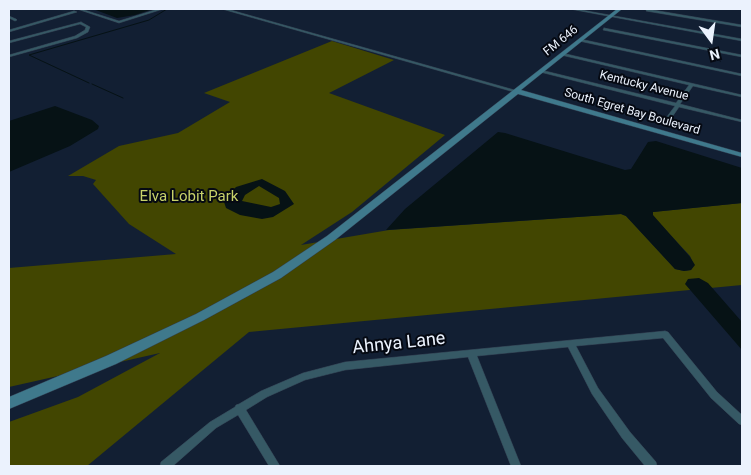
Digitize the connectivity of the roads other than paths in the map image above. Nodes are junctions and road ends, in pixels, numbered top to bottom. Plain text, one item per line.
1 (79, 9) edge
2 (161, 9) edge
3 (224, 9) edge
4 (572, 9) edge
5 (620, 9) edge
6 (647, 10) edge
7 (75, 12) dead end
8 (611, 16) junction
9 (9, 18) edge
10 (15, 20) dead end
11 (732, 24) junction
12 (742, 26) edge
13 (604, 29) dead end
14 (9, 31) edge
15 (724, 36) junction
16 (580, 40) junction
17 (742, 40) edge
18 (9, 42) edge
19 (562, 54) junction
20 (9, 56) edge
21 (742, 56) edge
22 (541, 71) junction
23 (742, 75) edge
24 (691, 84) junction
25 (516, 91) junction
26 (742, 96) edge
27 (678, 105) junction
28 (742, 121) edge
29 (666, 122) dead end
30 (741, 153) edge
31 (571, 344) junction
32 (471, 353) junction
33 (9, 402) edge
34 (239, 408) junction
35 (742, 421) edge
36 (165, 466) edge
37 (275, 466) edge
38 (516, 466) edge
39 (652, 466) edge

1 - 2 street
3 - 25 street
4 - 8 street
5 - 8 main road, FM 646 / FM 646
6 - 11 street
7 - 14 street
8 - 15 street
8 - 16 main road, FM 646 / FM 646
9 - 10 street
11 - 12 street
11 - 15 street
13 - 21 street
15 - 17 street
16 - 19 main road, FM 646 / FM 646
16 - 23 street
18 - 20 street
19 - 22 main road, FM 646 / FM 646
19 - 24 street
22 - 25 main road, FM 646 / FM 646
22 - 27 street, Kentucky Avenue
24 - 26 street
24 - 27 street
25 - 30 main road, South Egret Bay Boulevard
25 - 33 main road, FM 646
27 - 28 street, Kentucky Avenue
27 - 29 street
31 - 32 street, Ahnya Lane
31 - 35 street, Ahnya Lane
31 - 39 street
32 - 34 street, Ahnya Lane
32 - 38 street
34 - 36 street, Ahnya Lane
34 - 37 street

